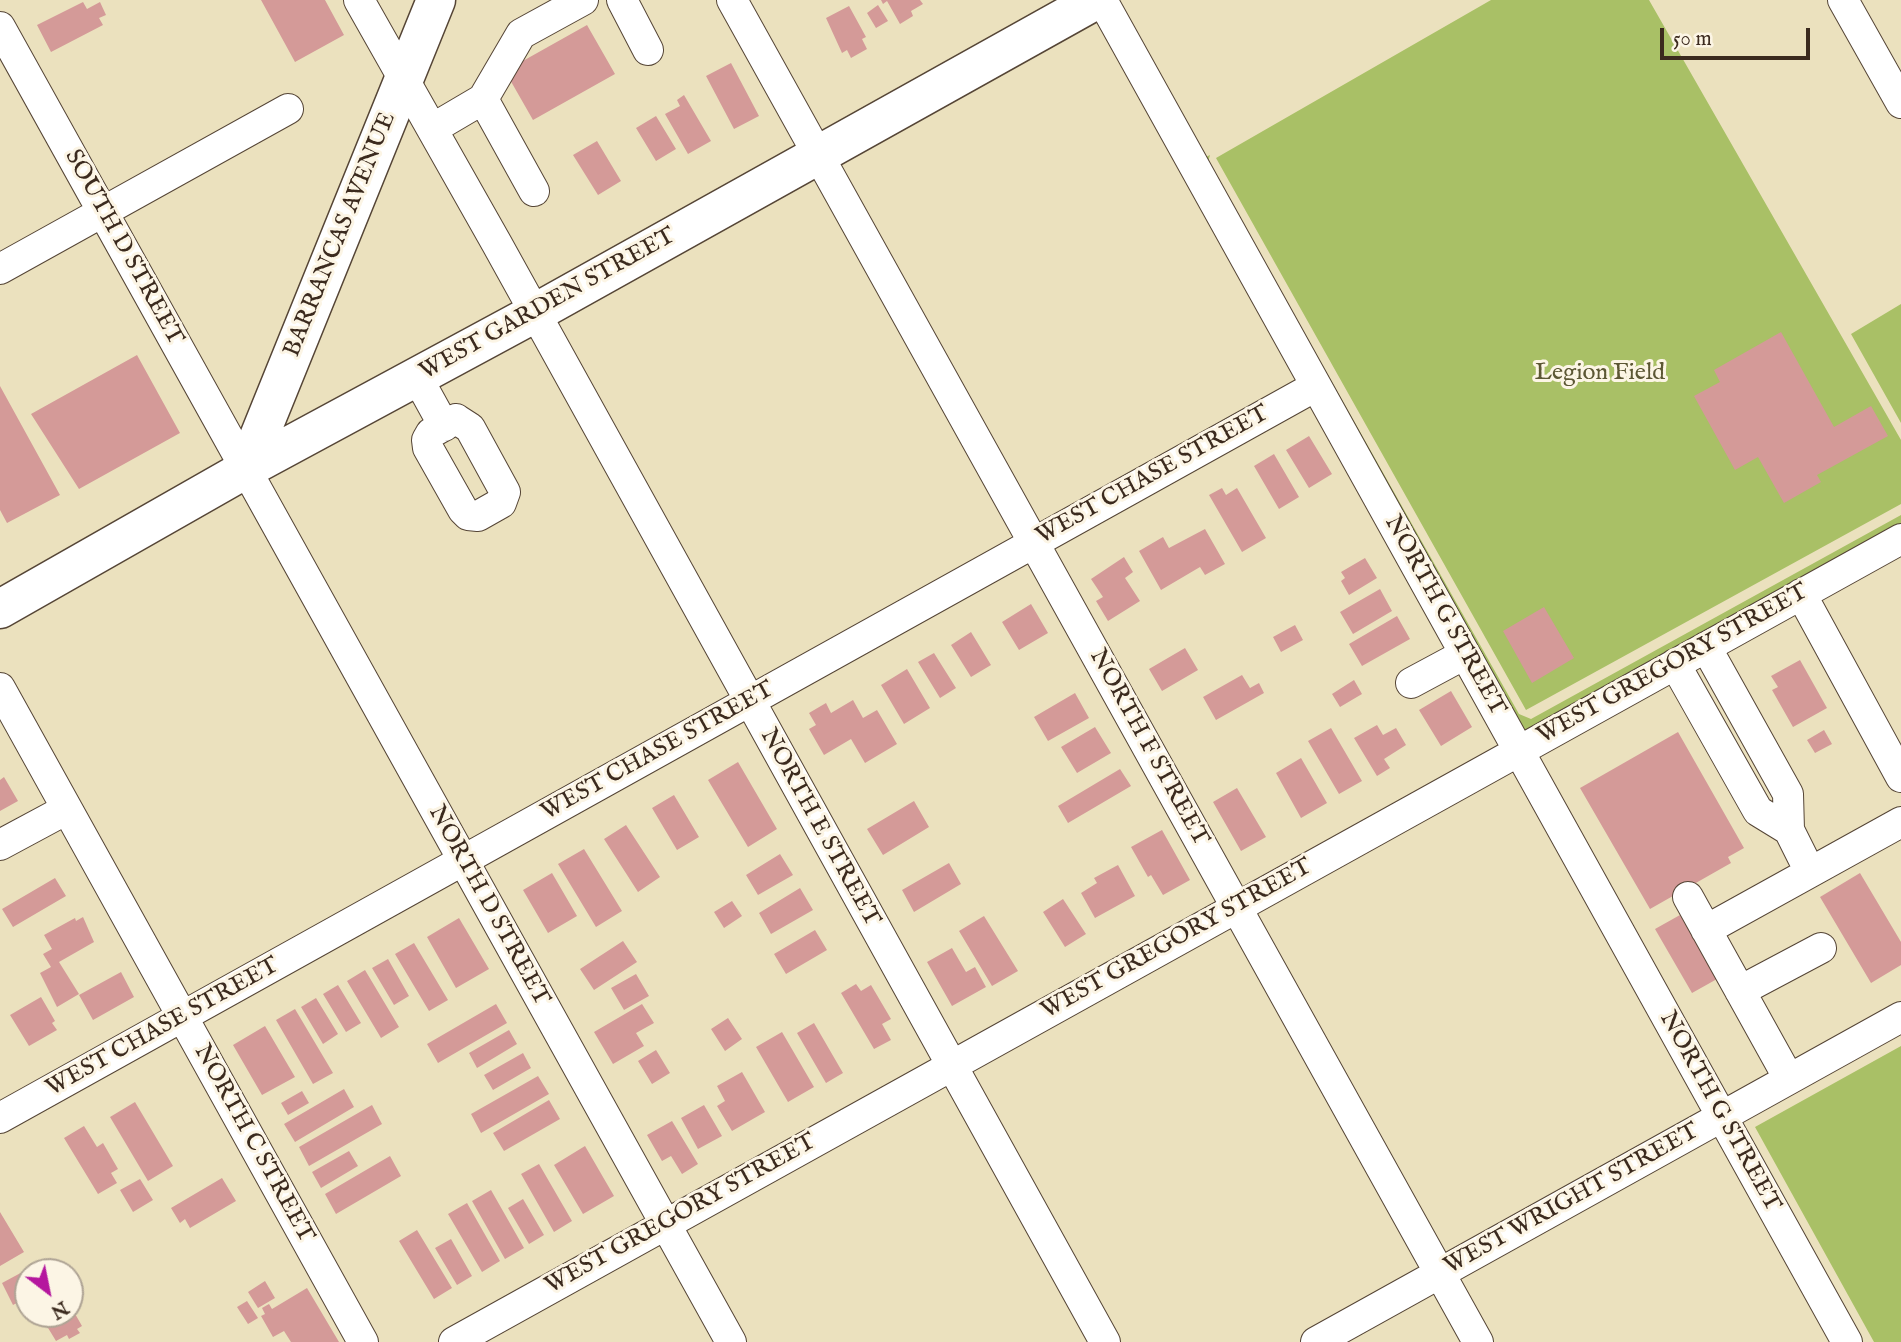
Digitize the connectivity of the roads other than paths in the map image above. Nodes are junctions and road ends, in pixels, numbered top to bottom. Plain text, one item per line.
1 (359, 0) edge
2 (436, 0) edge
3 (583, 0) edge
4 (622, 0) edge
5 (732, 0) edge
6 (1096, 0) edge
7 (1102, 0) edge
8 (1843, 0) edge
9 (0, 27) edge
10 (648, 50) dead end
11 (1892, 65) edge
12 (404, 81) junction
13 (483, 99) junction
14 (1901, 103) edge
15 (288, 109) dead end
16 (432, 129) junction
17 (818, 155) junction
18 (534, 191) dead end
19 (103, 213) junction
20 (0, 269) edge
21 (535, 313) junction
22 (417, 377) junction
23 (1316, 386) junction
24 (444, 426) dead end
25 (246, 469) junction
26 (1901, 539) edge
27 (1034, 542) junction
28 (1801, 594) junction
29 (0, 609) edge
30 (1706, 647) junction
31 (1465, 654) junction
32 (1675, 664) junction
33 (1411, 683) dead end
34 (0, 688) edge
35 (749, 701) junction
36 (1519, 751) junction
37 (1901, 777) edge
38 (67, 808) junction
39 (1901, 822) edge
40 (1789, 830) junction
41 (0, 845) edge
42 (463, 861) junction
43 (1810, 872) junction
44 (1688, 897) dead end
45 (1237, 908) junction
46 (1706, 930) junction
47 (1821, 948) dead end
48 (1740, 991) junction
49 (183, 1017) junction
50 (1901, 1017) edge
51 (952, 1066) junction
52 (1789, 1079) junction
53 (1722, 1117) junction
54 (0, 1118) edge
55 (666, 1224) junction
56 (1440, 1273) junction
57 (363, 1342) edge
58 (453, 1342) edge
59 (731, 1342) edge
60 (1105, 1342) edge
61 (1316, 1342) edge
62 (1478, 1342) edge
63 (1847, 1342) edge

1 - 12 street, NORTH E STREET
2 - 12 main road, BARRANCAS AVENUE
3 - 13 street
4 - 10 street
5 - 17 street, NORTH F STREET
6 - 17 main road, WEST GARDEN STREET
7 - 23 street, NORTH G STREET
8 - 11 street
9 - 19 street, SOUTH D STREET
11 - 14 street
12 - 16 street, NORTH E STREET
12 - 25 main road, BARRANCAS AVENUE
13 - 16 street
13 - 18 street
15 - 19 street
16 - 21 street, NORTH E STREET
17 - 21 main road, WEST GARDEN STREET
17 - 27 street, NORTH F STREET
19 - 20 street
19 - 25 street, SOUTH D STREET
21 - 22 main road, WEST GARDEN STREET
21 - 35 street, NORTH E STREET
22 - 24 street
22 - 25 main road, WEST GARDEN STREET
23 - 27 street, WEST CHASE STREET
23 - 31 street, NORTH G STREET
25 - 29 main road, WEST GARDEN STREET
25 - 42 street, NORTH D STREET
26 - 28 street, WEST GREGORY STREET
27 - 35 street, WEST CHASE STREET
27 - 45 street, NORTH F STREET
28 - 30 street, WEST GREGORY STREET
28 - 37 street
30 - 32 street, WEST GREGORY STREET
30 - 40 street
31 - 33 street
31 - 36 street, NORTH G STREET
32 - 36 street, WEST GREGORY STREET
32 - 40 street
34 - 38 street, NORTH C STREET
35 - 42 street, WEST CHASE STREET
35 - 51 street, NORTH E STREET
36 - 45 street, WEST GREGORY STREET
36 - 53 street, NORTH G STREET
38 - 41 street
38 - 49 street, NORTH C STREET
39 - 43 street
40 - 43 street
42 - 49 street, WEST CHASE STREET
42 - 55 street, NORTH D STREET
43 - 46 street
44 - 46 street
45 - 51 street, WEST GREGORY STREET
45 - 56 street, NORTH F STREET
46 - 48 street
47 - 48 street
48 - 52 street
49 - 54 street, WEST CHASE STREET
49 - 57 street, NORTH C STREET
50 - 52 street, WEST WRIGHT STREET
51 - 55 street, WEST GREGORY STREET
51 - 60 street, NORTH E STREET
52 - 53 street, WEST WRIGHT STREET
53 - 56 street, WEST WRIGHT STREET
53 - 63 street, NORTH G STREET
55 - 58 street, WEST GREGORY STREET
55 - 59 street, NORTH D STREET
56 - 61 street, WEST WRIGHT STREET
56 - 62 street, NORTH F STREET

